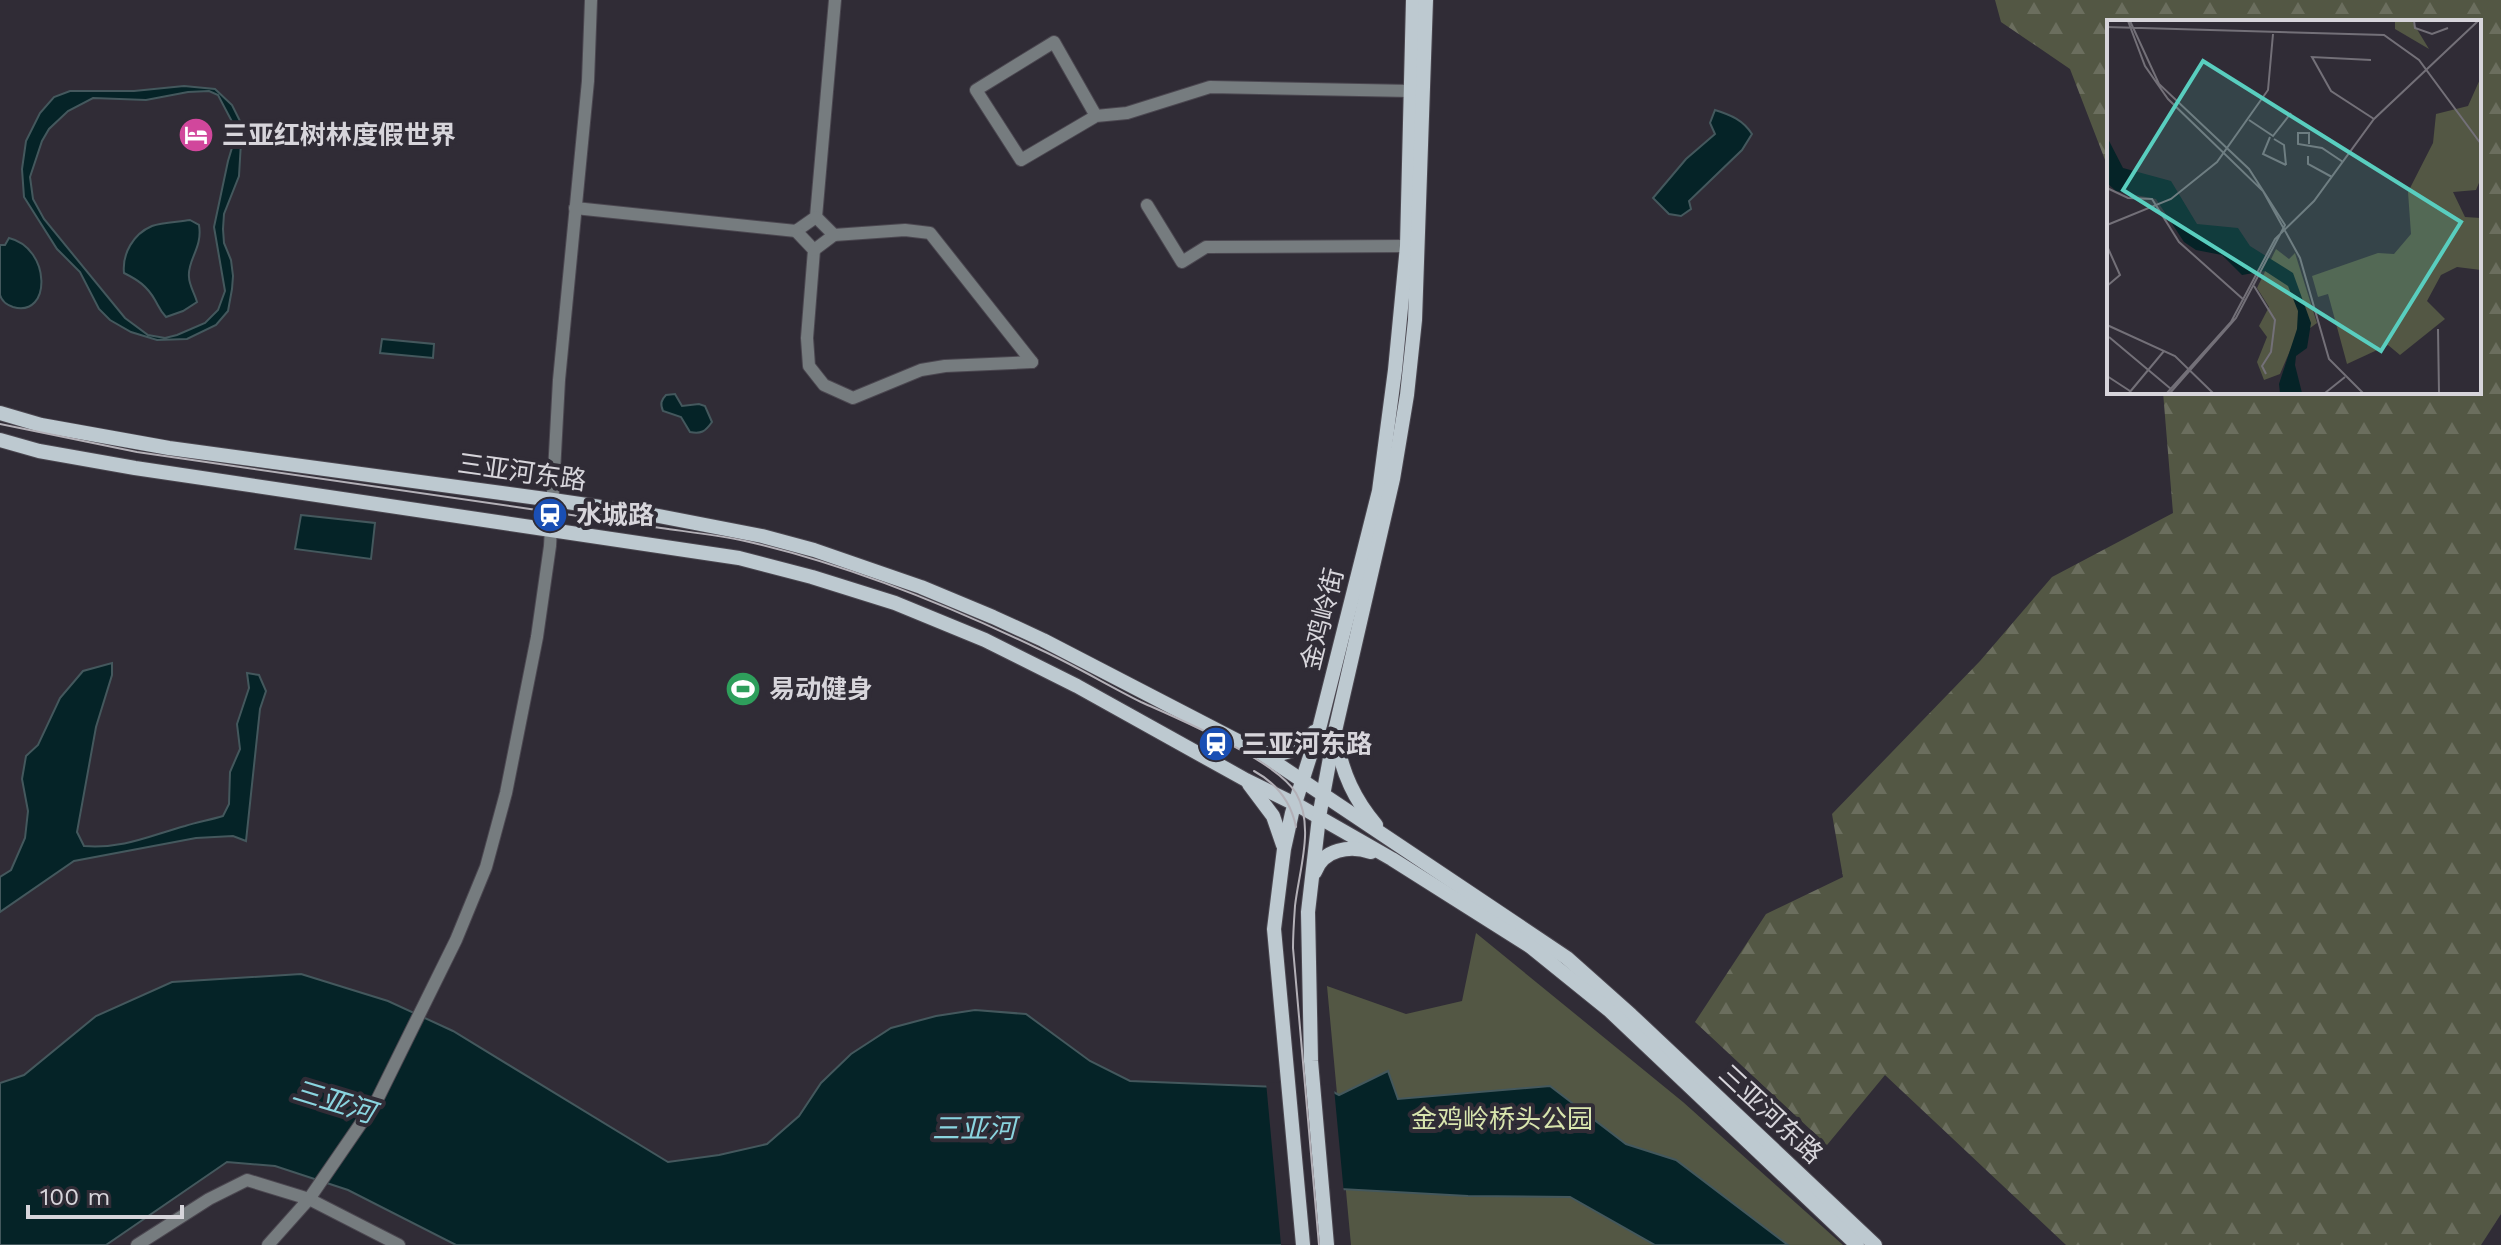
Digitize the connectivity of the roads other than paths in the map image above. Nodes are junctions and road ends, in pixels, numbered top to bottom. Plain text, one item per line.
1 (591, 0) edge
2 (835, 0) edge
3 (1413, 0) edge
4 (1426, 0) edge
5 (1411, 91) junction
6 (1096, 116) junction
7 (1147, 205) dead end
8 (575, 208) junction
9 (816, 217) junction
10 (796, 231) junction
11 (834, 235) junction
12 (1407, 246) junction
13 (814, 250) junction
14 (0, 413) edge
15 (0, 440) edge
16 (553, 500) junction
17 (551, 529) junction
18 (1320, 725) junction
19 (1335, 731) junction
20 (1261, 753) junction
21 (1302, 779) junction
22 (1246, 780) junction
23 (1323, 793) junction
24 (1294, 804) junction
25 (1319, 817) junction
26 (1393, 843) junction
27 (1284, 849) junction
28 (1392, 859) junction
29 (1311, 884) junction
30 (312, 1194) junction
31 (137, 1245) edge
32 (268, 1245) edge
33 (399, 1245) edge
34 (1303, 1245) edge
35 (1327, 1245) edge
36 (1857, 1245) edge
37 (1875, 1245) edge

1 - 8 street
2 - 9 street
3 - 5 main road, 金鸡岭街
4 - 19 main road, 金鸡岭街
5 - 6 street
5 - 12 main road, 金鸡岭街
6 - 6 street
7 - 12 street
8 - 10 street
8 - 16 street
9 - 10 street
9 - 11 street
10 - 13 street
11 - 13 street
11 - 13 street
12 - 18 main road, 金鸡岭街
14 - 16 main road, 三亚河东路
15 - 17 main road, 三亚河东路
16 - 17 street
16 - 20 main road, 三亚河东路
17 - 22 main road, 三亚河东路
17 - 30 street
18 - 20 main road
18 - 21 main road, 金鸡岭街
19 - 23 main road, 金鸡岭街
19 - 26 main road
20 - 21 main road, 三亚河东路
21 - 23 main road, 三亚河东路
21 - 24 main road, 金鸡岭街
22 - 24 main road, 三亚河东路
22 - 27 main road
23 - 25 main road, 金鸡岭街
23 - 26 main road, 三亚河东路
24 - 25 main road, 三亚河东路
24 - 27 main road, 金鸡岭街
25 - 28 main road, 三亚河东路
25 - 29 main road, 金鸡岭街
26 - 37 main road, 三亚河东路
27 - 34 main road, 金鸡岭街
28 - 29 main road
28 - 36 main road, 三亚河东路
29 - 35 main road, 金鸡岭街
30 - 31 street
30 - 32 street
30 - 33 street

